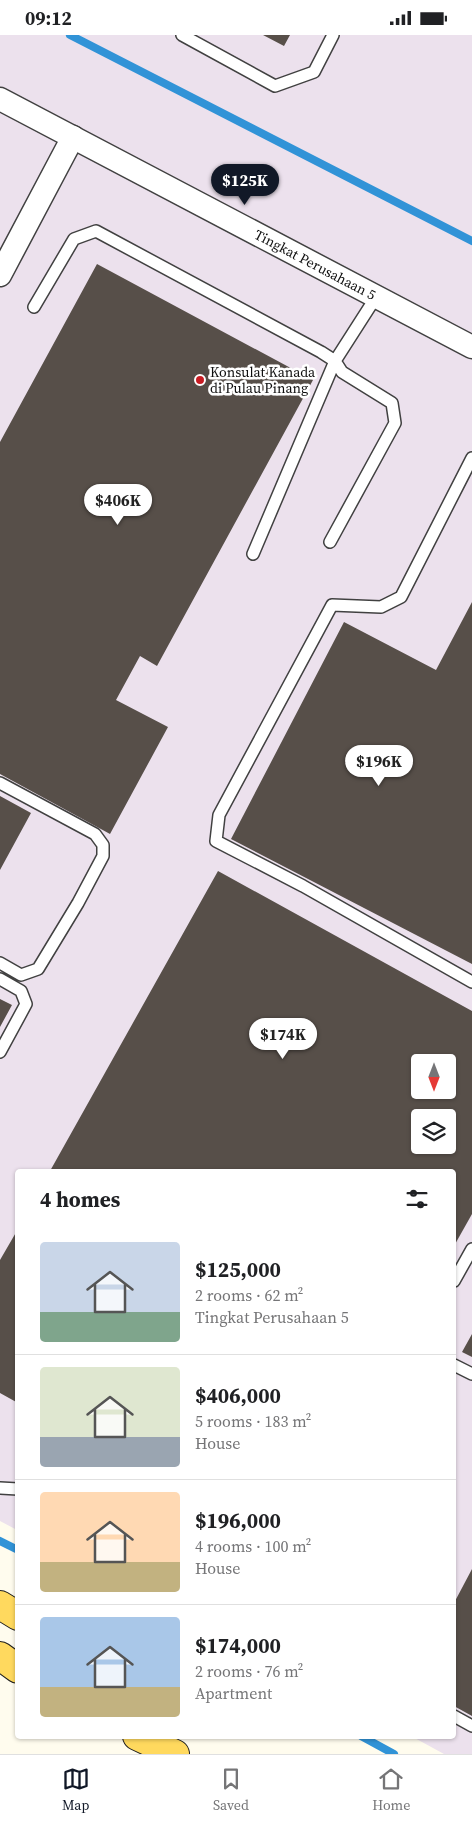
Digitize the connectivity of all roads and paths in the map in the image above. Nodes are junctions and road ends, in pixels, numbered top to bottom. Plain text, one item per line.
1 (182, 35) edge
2 (333, 35) edge
3 (0, 99) edge
4 (73, 137) junction
5 (0, 275) edge
6 (376, 297) junction
7 (34, 307) dead end
8 (472, 347) edge
9 (335, 361) junction
10 (472, 458) edge
11 (330, 542) dead end
12 (253, 554) dead end
13 (0, 783) edge
14 (0, 963) edge
15 (0, 979) edge
16 (472, 982) edge
17 (0, 1052) edge
18 (472, 1249) edge
19 (456, 1277) edge
20 (456, 1366) edge
21 (472, 1374) edge
22 (0, 1488) edge
23 (15, 1489) edge
24 (0, 1605) edge
25 (15, 1614) edge
26 (0, 1656) edge
27 (15, 1667) edge
28 (0, 1671) edge
29 (15, 1678) edge
30 (456, 1717) edge
31 (472, 1727) edge
32 (143, 1739) edge
33 (166, 1739) edge
34 (175, 1754) edge
35 (184, 1754) edge

1 - 2 lane
3 - 4 street, Tingkat Perusahaan 5
4 - 5 street
4 - 6 street, Tingkat Perusahaan 5
6 - 8 street, Tingkat Perusahaan 5
6 - 9 lane
7 - 9 lane
9 - 11 lane
9 - 12 lane
10 - 16 lane
13 - 14 lane
15 - 17 lane
18 - 19 lane
20 - 21 lane
22 - 23 lane
24 - 25 main road
26 - 27 main road
28 - 29 main road
30 - 31 lane
32 - 34 main road
33 - 35 main road

